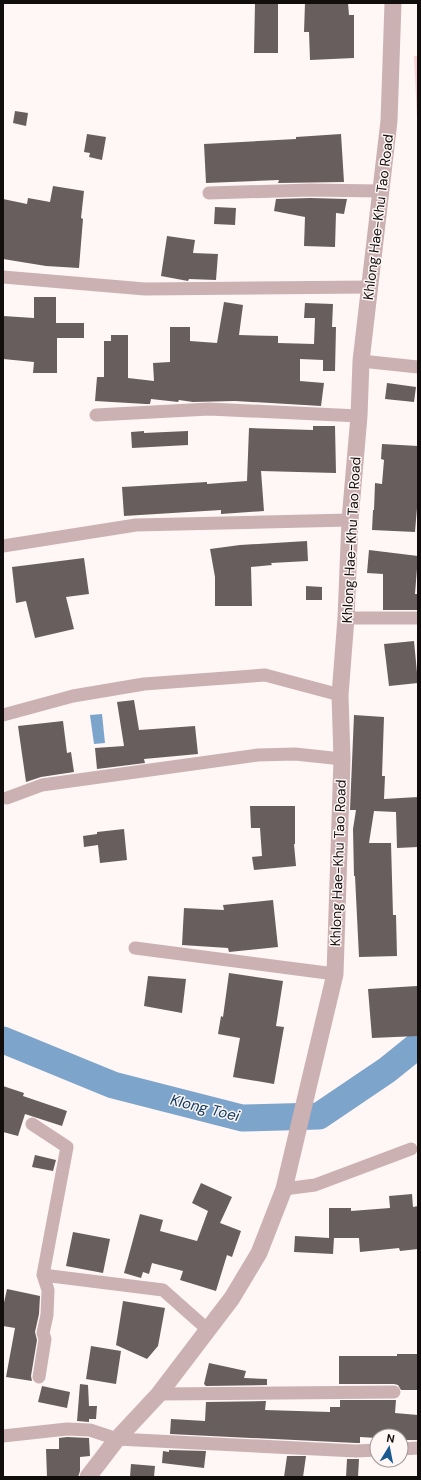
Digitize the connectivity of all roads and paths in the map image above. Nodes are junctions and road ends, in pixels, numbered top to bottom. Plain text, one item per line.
1 (393, 3) edge
2 (380, 191) junction
3 (209, 194) dead end
4 (3, 277) edge
5 (370, 287) junction
6 (361, 361) junction
7 (418, 367) edge
8 (96, 415) dead end
9 (359, 416) junction
10 (350, 520) junction
11 (3, 546) edge
12 (346, 618) junction
13 (418, 618) edge
14 (340, 695) junction
15 (3, 715) edge
16 (342, 759) junction
17 (6, 798) dead end
18 (135, 948) dead end
19 (335, 974) junction
20 (32, 1124) dead end
21 (410, 1149) dead end
22 (284, 1189) junction
23 (43, 1275) junction
24 (207, 1329) junction
25 (39, 1377) dead end
26 (394, 1392) dead end
27 (159, 1394) junction
28 (3, 1436) edge
29 (117, 1438) junction
30 (369, 1450) edge
31 (88, 1477) edge

1 - 2 street, Khlong Hae-Khu Tao Road
2 - 3 street
2 - 5 street, Khlong Hae-Khu Tao Road
4 - 5 street
5 - 6 street, Khlong Hae-Khu Tao Road
6 - 7 street
6 - 9 street, Khlong Hae-Khu Tao Road
8 - 9 street
9 - 10 street, Khlong Hae-Khu Tao Road
10 - 11 street
10 - 12 street, Khlong Hae-Khu Tao Road
12 - 13 street
12 - 14 street, Khlong Hae-Khu Tao Road
14 - 15 street
14 - 16 street, Khlong Hae-Khu Tao Road
16 - 17 street
16 - 19 street, Khlong Hae-Khu Tao Road
18 - 19 street
19 - 22 street, Khlong Hae-Khu Tao Road
20 - 23 street
21 - 22 street
22 - 24 street, Khlong Hae-Khu Tao Road
23 - 24 street
23 - 25 street
24 - 27 street, Khlong Hae-Khu Tao Road
26 - 27 street
27 - 29 street, Khlong Hae-Khu Tao Road
28 - 29 street
29 - 30 street
29 - 31 street, Khlong Hae-Khu Tao Road

